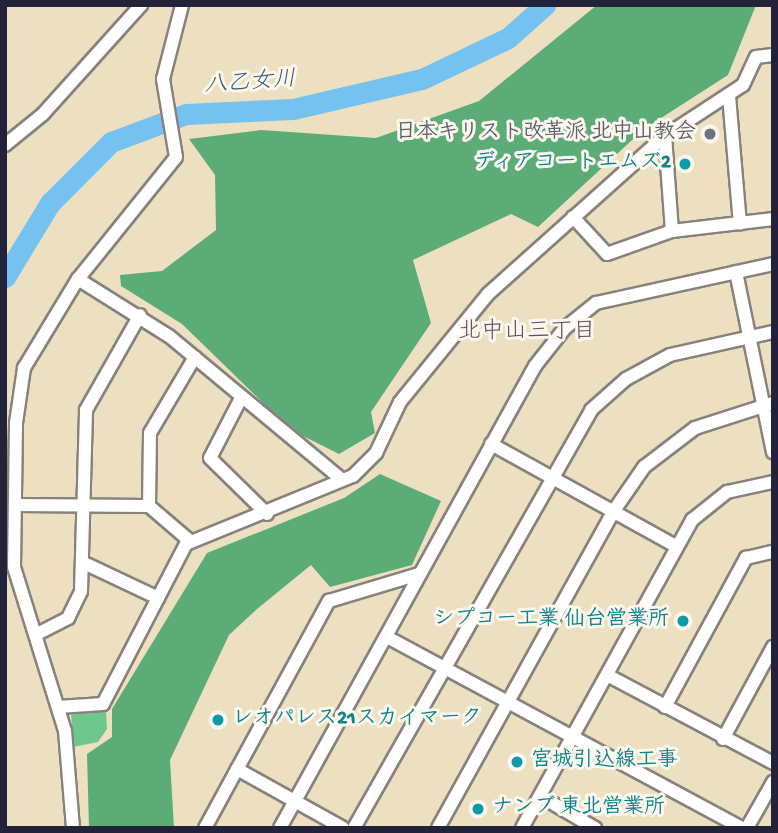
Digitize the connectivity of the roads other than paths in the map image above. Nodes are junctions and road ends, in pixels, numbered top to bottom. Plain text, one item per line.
1 (141, 5) edge
2 (183, 5) edge
3 (773, 55) edge
4 (729, 96) junction
5 (665, 136) junction
6 (5, 145) edge
7 (573, 217) junction
8 (773, 219) edge
9 (740, 224) junction
10 (672, 231) junction
11 (773, 264) edge
12 (736, 272) junction
13 (78, 279) junction
14 (140, 315) junction
15 (773, 332) edge
16 (748, 337) junction
17 (195, 357) junction
18 (240, 400) junction
19 (768, 404) edge
20 (491, 444) junction
21 (773, 452) edge
22 (551, 477) junction
23 (341, 479) junction
24 (773, 482) edge
25 (17, 505) junction
26 (84, 505) junction
27 (149, 506) junction
28 (613, 512) junction
29 (267, 514) junction
30 (190, 541) junction
31 (674, 545) junction
32 (773, 552) edge
33 (84, 563) junction
34 (419, 574) junction
35 (158, 598) junction
36 (39, 633) junction
37 (387, 637) junction
38 (773, 647) edge
39 (444, 667) junction
40 (607, 675) junction
41 (510, 703) junction
42 (58, 707) junction
43 (665, 707) junction
44 (572, 739) junction
45 (723, 739) junction
46 (773, 763) edge
47 (237, 769) junction
48 (773, 782) edge
49 (540, 796) junction
50 (295, 801) junction
51 (73, 828) edge
52 (205, 828) edge
53 (280, 828) edge
54 (343, 828) edge
55 (354, 828) edge
56 (438, 828) edge
57 (522, 828) edge
58 (595, 828) edge
59 (741, 828) edge
60 (747, 828) edge

1 - 6 street
2 - 13 street
3 - 4 street
4 - 5 street
4 - 9 street
5 - 7 street
5 - 10 street
7 - 10 street
7 - 23 street
8 - 9 street
9 - 10 street
11 - 12 street
12 - 16 street
12 - 20 street
13 - 14 street
13 - 25 street
14 - 17 street
14 - 26 street
15 - 16 street
16 - 19 street
16 - 22 street
17 - 18 street
17 - 27 street
18 - 23 street
18 - 29 street
19 - 21 street
19 - 28 street
20 - 22 street
20 - 34 street
22 - 28 street
22 - 39 street
23 - 29 street
24 - 31 street
25 - 26 street
25 - 36 street
26 - 27 street
26 - 33 street
27 - 30 street
28 - 31 street
28 - 41 street
29 - 30 street
30 - 35 street
31 - 40 street
32 - 43 street
33 - 35 street
33 - 36 street
34 - 37 street
34 - 47 street
35 - 42 street
36 - 42 street
37 - 39 street
37 - 50 street
38 - 45 street
39 - 41 street
39 - 55 street
40 - 43 street
40 - 44 street
41 - 44 street
41 - 56 street
42 - 51 street
43 - 45 street
44 - 49 street
44 - 59 street
45 - 46 street
47 - 50 street
47 - 52 street
48 - 60 street
49 - 57 street
49 - 58 street
50 - 53 street
50 - 54 street

